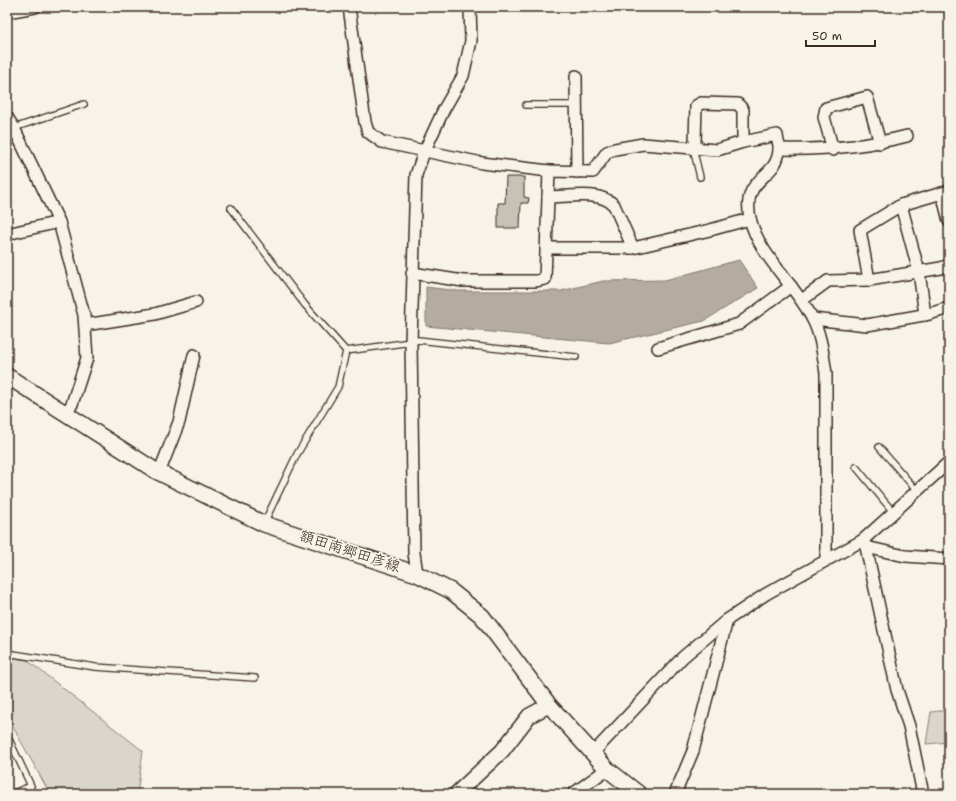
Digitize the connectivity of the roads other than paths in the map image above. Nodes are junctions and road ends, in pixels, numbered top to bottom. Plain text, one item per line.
1 (35, 7) edge
2 (349, 7) edge
3 (470, 7) edge
4 (7, 12) edge
5 (576, 76) dead end
6 (84, 104) dead end
7 (526, 105) dead end
8 (576, 105) junction
9 (7, 117) edge
10 (14, 128) junction
11 (907, 136) dead end
12 (743, 142) junction
13 (880, 143) junction
14 (693, 148) junction
15 (779, 150) junction
16 (833, 150) junction
17 (424, 152) junction
18 (548, 171) junction
19 (577, 172) junction
20 (700, 177) dead end
21 (945, 192) edge
22 (548, 197) junction
23 (901, 205) junction
24 (231, 208) dead end
25 (750, 219) junction
26 (949, 221) edge
27 (59, 222) junction
28 (7, 234) edge
29 (546, 248) junction
30 (633, 248) junction
31 (949, 265) edge
32 (919, 272) junction
33 (412, 273) junction
34 (869, 280) junction
35 (792, 286) junction
36 (802, 300) junction
37 (196, 302) dead end
38 (949, 308) edge
39 (924, 315) junction
40 (813, 319) junction
41 (85, 325) junction
42 (411, 342) junction
43 (658, 348) dead end
44 (346, 351) junction
45 (194, 355) dead end
46 (576, 357) dead end
47 (7, 376) edge
48 (66, 413) junction
49 (880, 447) dead end
50 (949, 462) edge
51 (856, 467) dead end
52 (160, 473) junction
53 (917, 491) junction
54 (894, 513) junction
55 (264, 524) junction
56 (864, 543) junction
57 (949, 559) edge
58 (826, 560) junction
59 (417, 574) junction
60 (728, 620) junction
61 (7, 653) edge
62 (255, 678) dead end
63 (549, 705) junction
64 (7, 735) edge
65 (593, 753) junction
66 (607, 769) junction
67 (11, 794) edge
68 (456, 794) edge
69 (573, 794) edge
70 (639, 794) edge
71 (675, 794) edge
72 (923, 794) edge

1 - 4 street
2 - 17 street
3 - 17 street
5 - 8 street
6 - 10 lane
7 - 8 lane
8 - 19 street
9 - 10 street
10 - 27 street
11 - 13 street
12 - 14 street
12 - 14 street
12 - 15 street
13 - 16 street
13 - 16 street
14 - 19 street
14 - 20 lane
15 - 16 street
15 - 25 street
17 - 18 street
17 - 33 street
18 - 19 street
18 - 22 street
21 - 23 street
21 - 26 street
22 - 29 street
22 - 30 street
23 - 32 street
23 - 34 street
24 - 44 lane
25 - 30 street
25 - 35 street
27 - 28 street
27 - 41 street
29 - 30 street
29 - 33 street
31 - 32 street
32 - 34 street
32 - 39 street
33 - 42 street
34 - 36 street
35 - 36 street
35 - 43 street
36 - 40 street
37 - 41 street
38 - 39 street
39 - 40 street
40 - 58 street
41 - 48 street
42 - 44 lane
42 - 46 lane
42 - 59 street
44 - 55 lane
45 - 52 street
47 - 48 main road, 額田南郷田彦線
48 - 52 main road, 額田南郷田彦線
49 - 53 lane
50 - 53 street
51 - 54 lane
52 - 55 main road, 額田南郷田彦線
53 - 54 street
54 - 56 street
55 - 59 main road, 額田南郷田彦線
56 - 57 street
56 - 58 street
56 - 72 street
58 - 60 street
59 - 63 main road, 額田南郷田彦線
60 - 65 street
60 - 71 street
61 - 62 lane
63 - 65 main road, 額田南郷田彦線
63 - 68 street
64 - 67 lane
65 - 66 main road, 額田南郷田彦線
66 - 69 street
66 - 70 main road, 額田南郷田彦線

